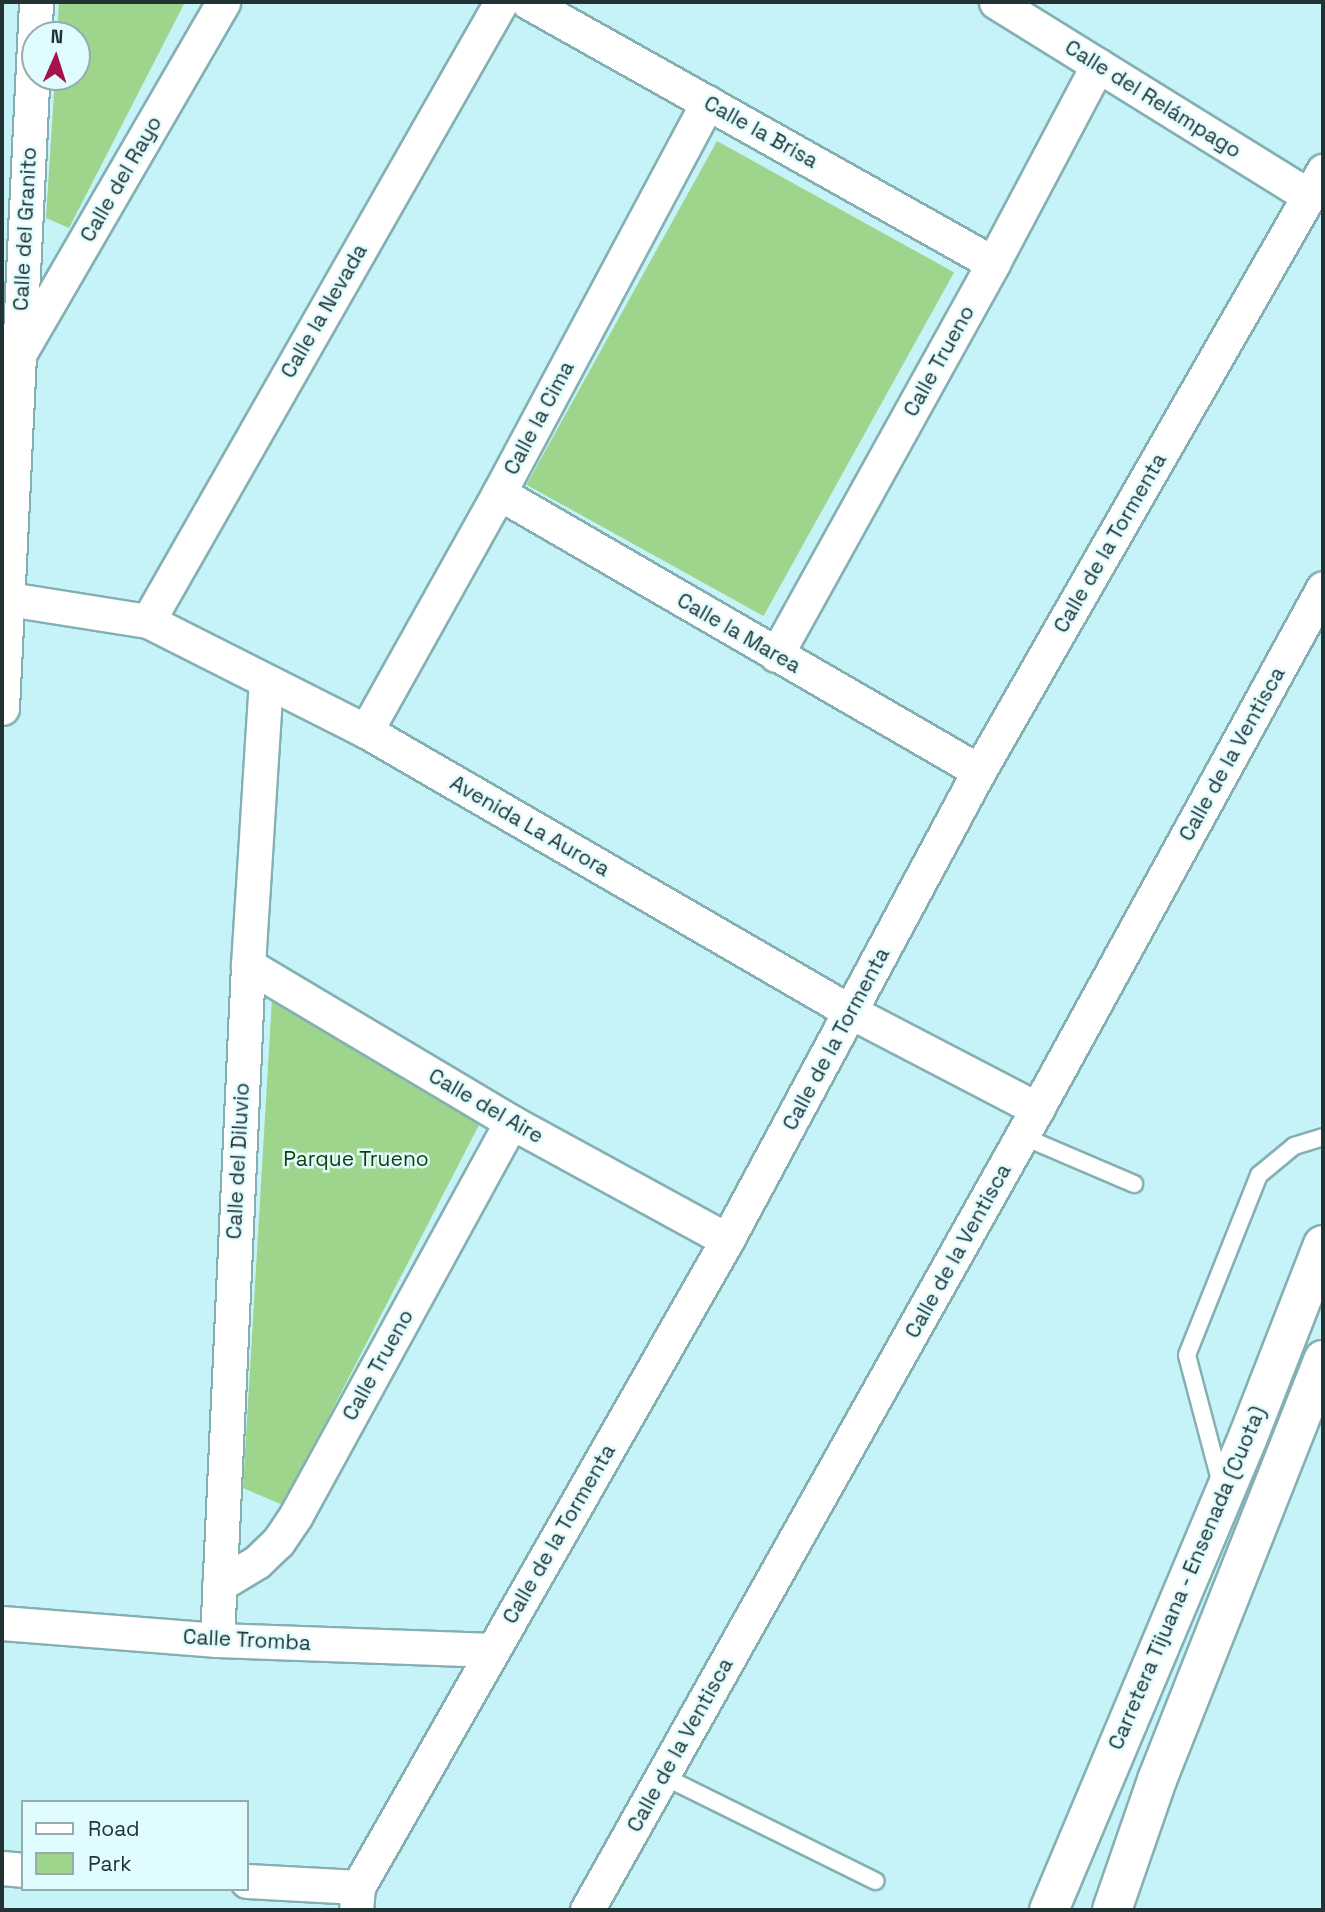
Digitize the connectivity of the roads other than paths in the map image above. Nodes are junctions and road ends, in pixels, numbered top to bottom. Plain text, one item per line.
1 (36, 2) edge
2 (223, 2) edge
3 (501, 2) edge
4 (528, 2) edge
5 (996, 2) edge
6 (1098, 65) junction
7 (708, 102) junction
8 (1316, 183) edge
9 (993, 263) junction
10 (19, 355) junction
11 (499, 493) junction
12 (1323, 588) edge
13 (4, 599) edge
14 (148, 621) junction
15 (776, 655) junction
16 (266, 682) junction
17 (2, 708) edge
18 (366, 731) junction
19 (979, 771) junction
20 (248, 965) junction
21 (851, 1012) junction
22 (511, 1122) junction
23 (1030, 1122) junction
24 (1323, 1137) edge
25 (1134, 1184) dead end
26 (727, 1240) junction
27 (1323, 1245) edge
28 (1323, 1360) edge
29 (1224, 1494) junction
30 (219, 1585) junction
31 (2, 1623) edge
32 (217, 1640) junction
33 (493, 1650) junction
34 (1113, 1752) junction
35 (663, 1776) junction
36 (1157, 1780) junction
37 (2, 1868) edge
38 (21, 1870) edge
39 (248, 1881) edge
40 (875, 1881) dead end
41 (357, 1899) edge
42 (587, 1910) edge
43 (1027, 1910) edge
44 (1049, 1910) edge
45 (1112, 1910) edge
46 (1134, 1910) edge

1 - 10 street, Calle del Granito
2 - 10 street, Calle del Rayo
3 - 14 street, Calle la Nevada
4 - 7 street, Calle la Brisa
5 - 6 street, Calle del Relámpago
6 - 8 street, Calle del Relámpago
6 - 9 street, Calle Trueno
7 - 9 street, Calle la Brisa
7 - 11 street, Calle la Cima
8 - 19 street, Calle de la Tormenta
9 - 15 street, Calle Trueno
10 - 13 street, Calle del Granito
11 - 15 street, Calle la Marea
11 - 18 street, Calle la Cima
12 - 23 street, Calle de la Ventisca
13 - 14 street, Avenida La Aurora
13 - 17 street, Calle del Granito
14 - 16 street, Avenida La Aurora
15 - 19 street, Calle la Marea
16 - 18 street, Avenida La Aurora
16 - 20 street, Calle del Diluvio
18 - 21 street, Avenida La Aurora
19 - 21 street, Calle de la Tormenta
20 - 22 street, Calle del Aire
20 - 30 street, Calle del Diluvio
21 - 23 street, Avenida La Aurora
21 - 26 street, Calle de la Tormenta
22 - 26 street, Calle del Aire
22 - 30 street, Calle Trueno
23 - 25 lane
23 - 35 street, Calle de la Ventisca
24 - 29 lane
26 - 33 street, Calle de la Tormenta
27 - 29 highway, Carretera Tijuana - Ensenada (Cuota)
28 - 36 highway, Carretera Tijuana - Ensenada (Cuota)
29 - 34 highway, Carretera Tijuana - Ensenada (Cuota)
30 - 32 street, Calle del Diluvio
31 - 32 street, Calle Tromba
32 - 33 street, Calle Tromba
33 - 41 street, Calle de la Tormenta
34 - 43 highway
34 - 44 highway, Carretera Tijuana - Ensenada (Cuota)
35 - 40 lane
35 - 42 street, Calle de la Ventisca
36 - 45 highway, Carretera Tijuana - Ensenada (Cuota)
36 - 46 highway
37 - 38 street
39 - 41 street

